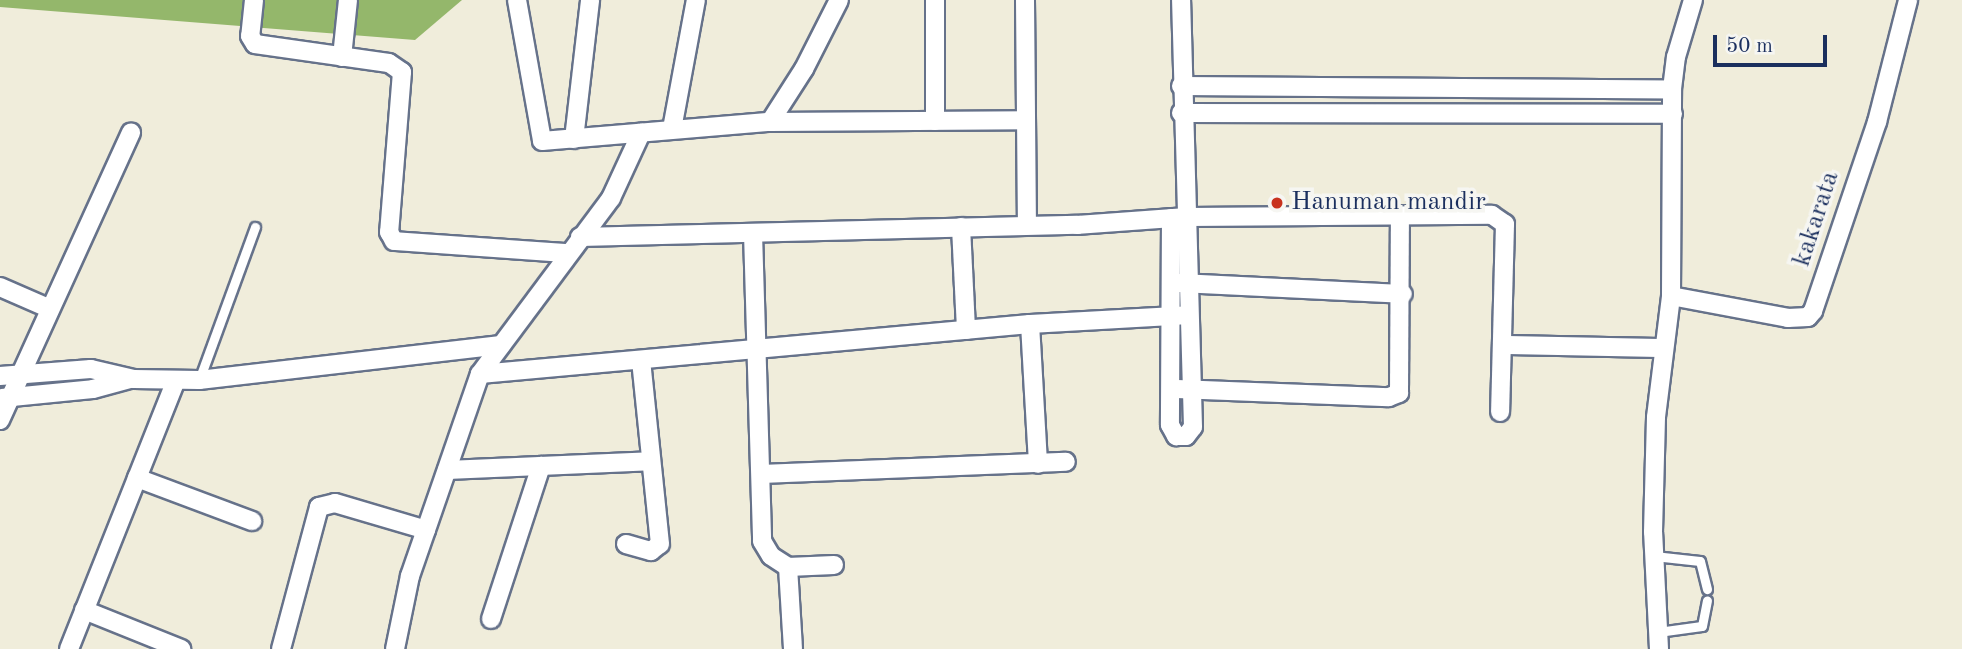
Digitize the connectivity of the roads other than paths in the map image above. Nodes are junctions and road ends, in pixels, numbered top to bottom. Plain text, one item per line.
1 (254, 0) edge
2 (348, 0) edge
3 (517, 0) edge
4 (590, 0) edge
5 (696, 0) edge
6 (839, 0) edge
7 (935, 0) edge
8 (1025, 0) edge
9 (1181, 0) edge
10 (1693, 0) edge
11 (1908, 0) edge
12 (342, 57) junction
13 (1181, 86) junction
14 (1672, 89) junction
15 (1181, 113) junction
16 (1673, 114) junction
17 (1026, 120) junction
18 (935, 121) junction
19 (770, 122) junction
20 (672, 129) junction
21 (131, 132) dead end
22 (641, 133) junction
23 (574, 139) junction
24 (1399, 216) junction
25 (1179, 218) junction
26 (1027, 225) junction
27 (255, 227) dead end
28 (961, 227) junction
29 (753, 233) junction
30 (580, 237) junction
31 (567, 253) junction
32 (1188, 283) junction
33 (1170, 284) junction
34 (0, 287) edge
35 (1402, 294) junction
36 (1671, 296) junction
37 (48, 308) junction
38 (1189, 315) junction
39 (1169, 316) junction
40 (1030, 324) junction
41 (966, 330) junction
42 (501, 345) junction
43 (1504, 345) junction
44 (1663, 348) junction
45 (753, 351) junction
46 (641, 361) junction
47 (21, 374) junction
48 (480, 374) junction
49 (0, 376) edge
50 (134, 379) junction
51 (176, 380) junction
52 (199, 380) junction
53 (1189, 388) junction
54 (1170, 389) junction
55 (5, 397) edge
56 (1500, 412) dead end
57 (0, 420) edge
58 (650, 461) junction
59 (1066, 462) dead end
60 (1038, 464) junction
61 (541, 466) junction
62 (447, 470) junction
63 (761, 474) junction
64 (137, 478) junction
65 (252, 521) dead end
66 (426, 530) junction
67 (626, 544) dead end
68 (1654, 556) junction
69 (834, 565) dead end
70 (788, 567) junction
71 (1707, 589) dead end
72 (1707, 600) dead end
73 (84, 610) junction
74 (491, 619) dead end
75 (1659, 640) edge
76 (69, 649) edge
77 (181, 649) edge
78 (281, 649) edge
79 (395, 649) edge
80 (793, 649) edge

1 - 12 street
2 - 12 street
3 - 23 street
4 - 23 street
5 - 20 street
6 - 19 street
7 - 18 street
8 - 17 street
9 - 13 street
10 - 14 street
11 - 36 street, kakarata
12 - 31 street
13 - 14 street
13 - 15 street
14 - 16 street
15 - 16 street
15 - 25 street
16 - 36 street
17 - 18 street
17 - 26 street
18 - 19 street
19 - 20 street
20 - 22 street
21 - 37 street
22 - 23 street
22 - 30 street
24 - 25 street
24 - 35 street
24 - 43 street
25 - 26 street
25 - 32 street
25 - 33 street
26 - 28 street
27 - 52 lane
28 - 29 street
28 - 41 street
29 - 30 street
29 - 45 street
30 - 31 street
31 - 42 street
32 - 33 street
32 - 35 street
32 - 38 street
33 - 39 street
34 - 37 street
35 - 53 street
36 - 44 street
37 - 47 street
38 - 39 street
38 - 53 street
39 - 40 street
39 - 54 street
40 - 41 street
40 - 60 street
41 - 45 street
42 - 48 street
42 - 52 street
43 - 44 street
43 - 56 street
44 - 68 street
45 - 46 street
45 - 63 street
46 - 48 street
46 - 58 street
47 - 49 street
47 - 50 street
47 - 55 street
48 - 62 street
50 - 51 street
50 - 55 street
51 - 52 street
51 - 64 street
53 - 54 street
53 - 54 street
55 - 57 street
58 - 61 street
58 - 67 street
59 - 60 street
60 - 63 street
61 - 62 street
61 - 74 street
62 - 66 street
63 - 70 street
64 - 65 street
64 - 73 street
66 - 78 street
66 - 79 street
68 - 71 lane
68 - 75 street
69 - 70 street
70 - 80 street
72 - 75 lane
73 - 76 street
73 - 77 street

